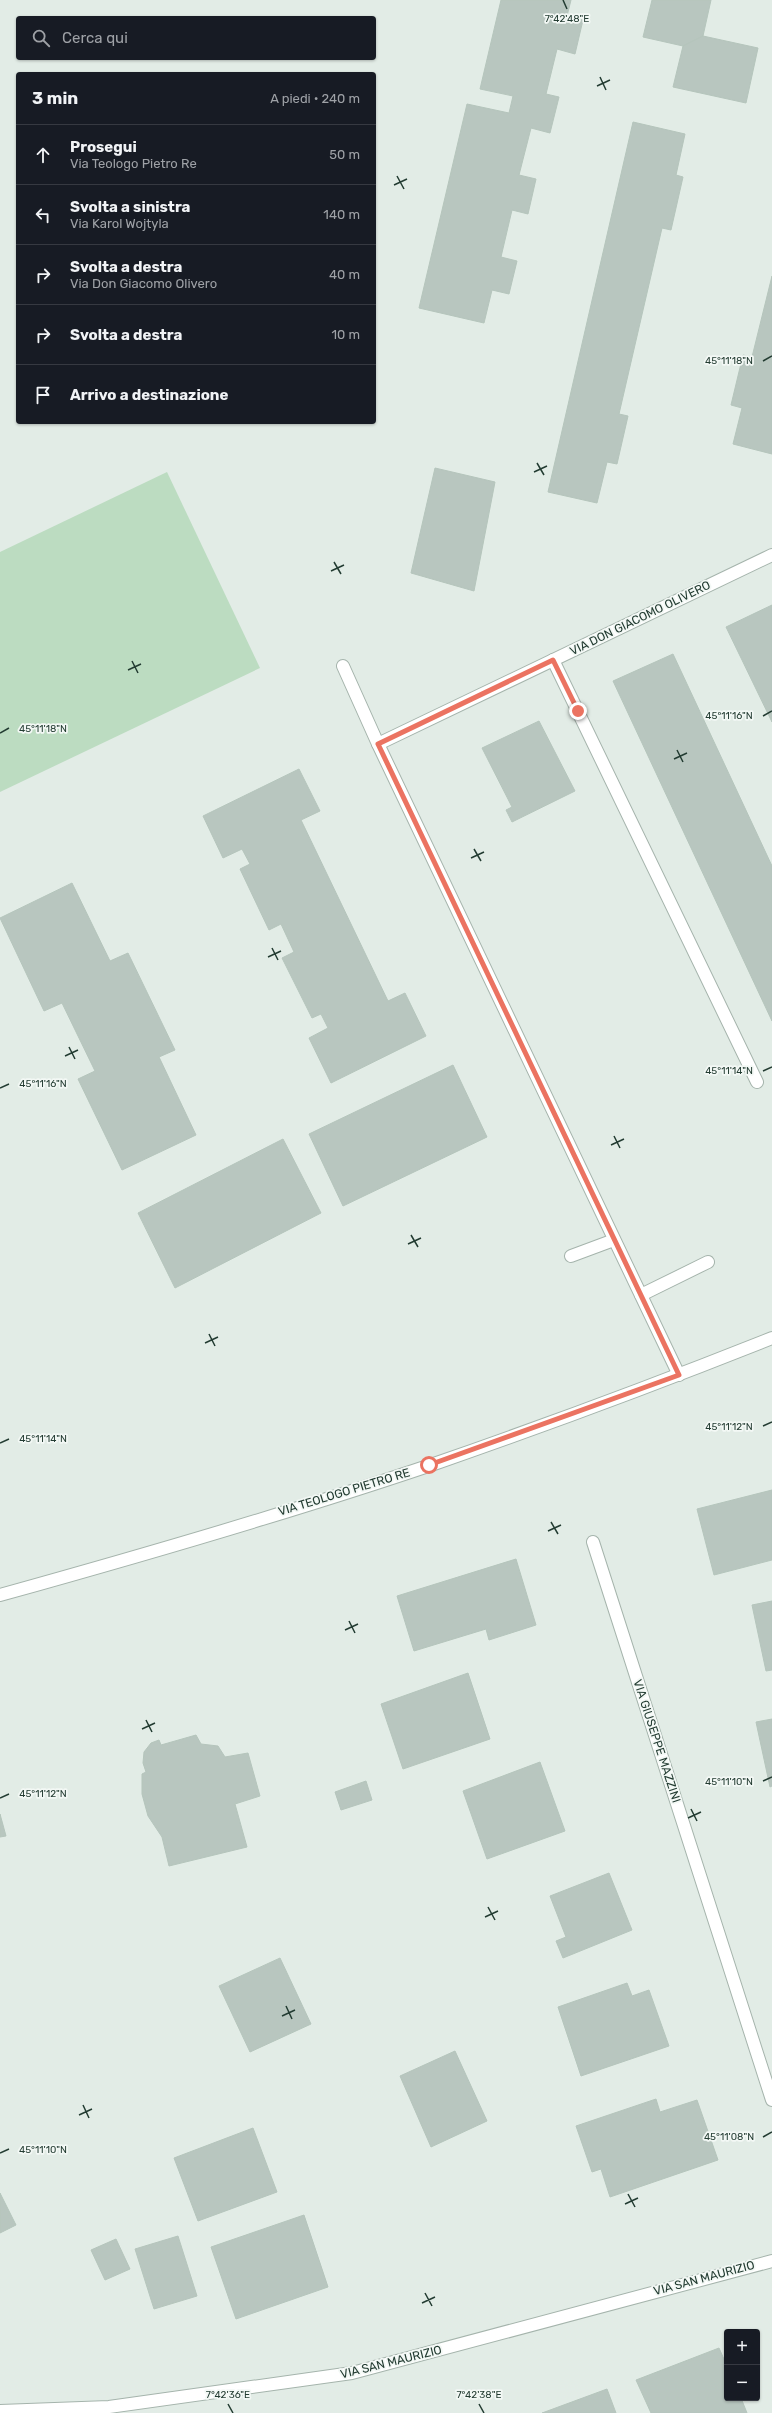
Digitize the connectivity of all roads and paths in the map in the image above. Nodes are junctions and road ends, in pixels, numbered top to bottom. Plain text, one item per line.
1 (772, 555) edge
2 (553, 660) junction
3 (343, 666) dead end
4 (378, 744) junction
5 (757, 1082) dead end
6 (614, 1240) junction
7 (571, 1256) dead end
8 (708, 1262) dead end
9 (640, 1295) junction
10 (772, 1338) edge
11 (679, 1375) junction
12 (593, 1542) dead end
13 (0, 1595) edge
14 (772, 2100) edge
15 (772, 2260) edge
16 (0, 2411) edge

1 - 2 street, VIA DON GIACOMO OLIVERO
2 - 4 street, VIA DON GIACOMO OLIVERO
2 - 5 street
3 - 4 street
4 - 6 street
6 - 7 street
6 - 9 street
8 - 9 street
9 - 11 street
10 - 11 street, VIA TEOLOGO PIETRO RE
11 - 13 street, VIA TEOLOGO PIETRO RE
12 - 14 street, VIA GIUSEPPE MAZZINI
15 - 16 street, VIA SAN MAURIZIO

